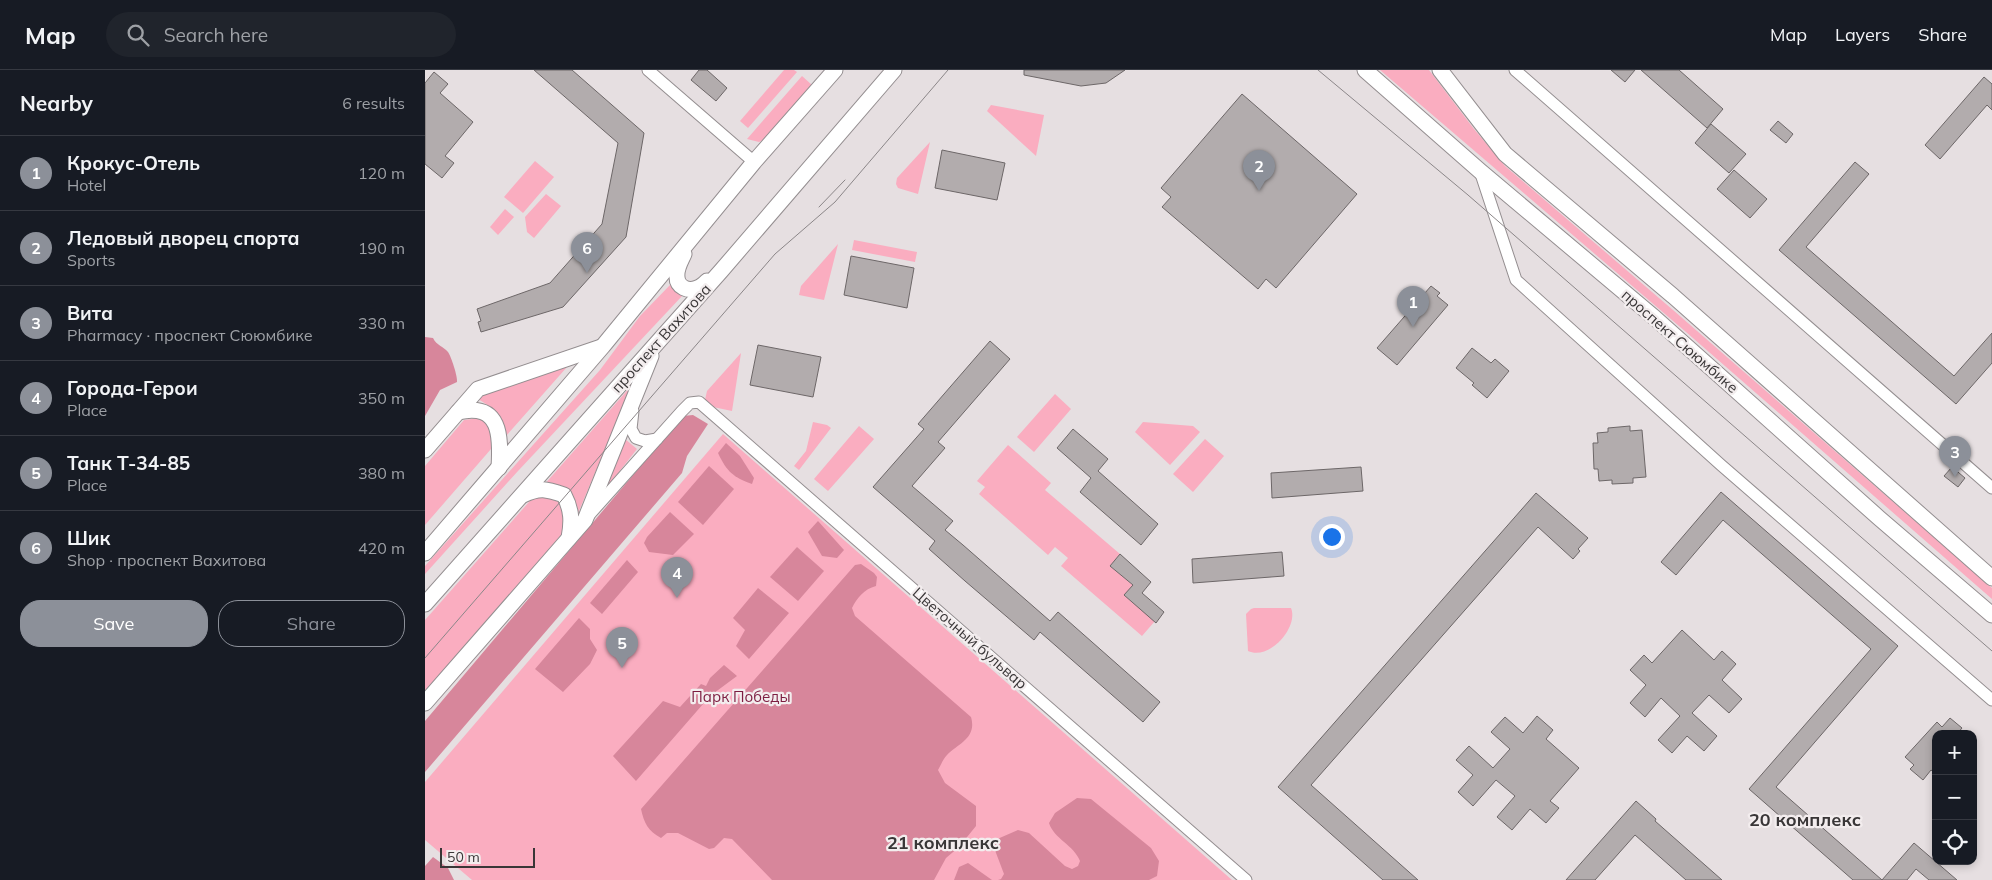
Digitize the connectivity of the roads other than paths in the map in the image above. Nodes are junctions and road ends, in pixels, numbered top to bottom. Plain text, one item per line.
1 (648, 70) edge
2 (835, 70) edge
3 (894, 70) edge
4 (1365, 70) edge
5 (1440, 70) edge
6 (1515, 70) edge
7 (754, 162) junction
8 (1480, 171) junction
9 (691, 239) junction
10 (721, 271) junction
11 (655, 345) junction
12 (603, 346) junction
13 (633, 399) junction
14 (458, 412) junction
15 (657, 438) junction
16 (425, 450) edge
17 (499, 468) junction
18 (1992, 488) edge
19 (521, 496) junction
20 (585, 520) junction
21 (569, 538) junction
22 (425, 553) edge
23 (1992, 578) edge
24 (425, 604) edge
25 (1992, 615) edge
26 (1992, 700) edge
27 (425, 702) edge
28 (1246, 880) edge

1 - 7 street
2 - 7 main road
3 - 10 main road, проспект Вахитова
4 - 8 main road, проспект Сююмбике
5 - 23 main road, проспект Сююмбике
6 - 18 street
7 - 9 main road
8 - 25 main road, проспект Сююмбике
8 - 26 street
9 - 10 main road
9 - 12 main road
10 - 11 main road, проспект Вахитова
11 - 13 main road
11 - 19 main road, проспект Вахитова
12 - 14 main road
12 - 17 main road
13 - 15 street
13 - 20 main road
14 - 16 main road
14 - 17 main road
15 - 20 street
15 - 28 street, Цветочный бульвар
17 - 22 main road
19 - 21 main road
19 - 24 main road, проспект Вахитова
20 - 21 main road
21 - 27 main road

